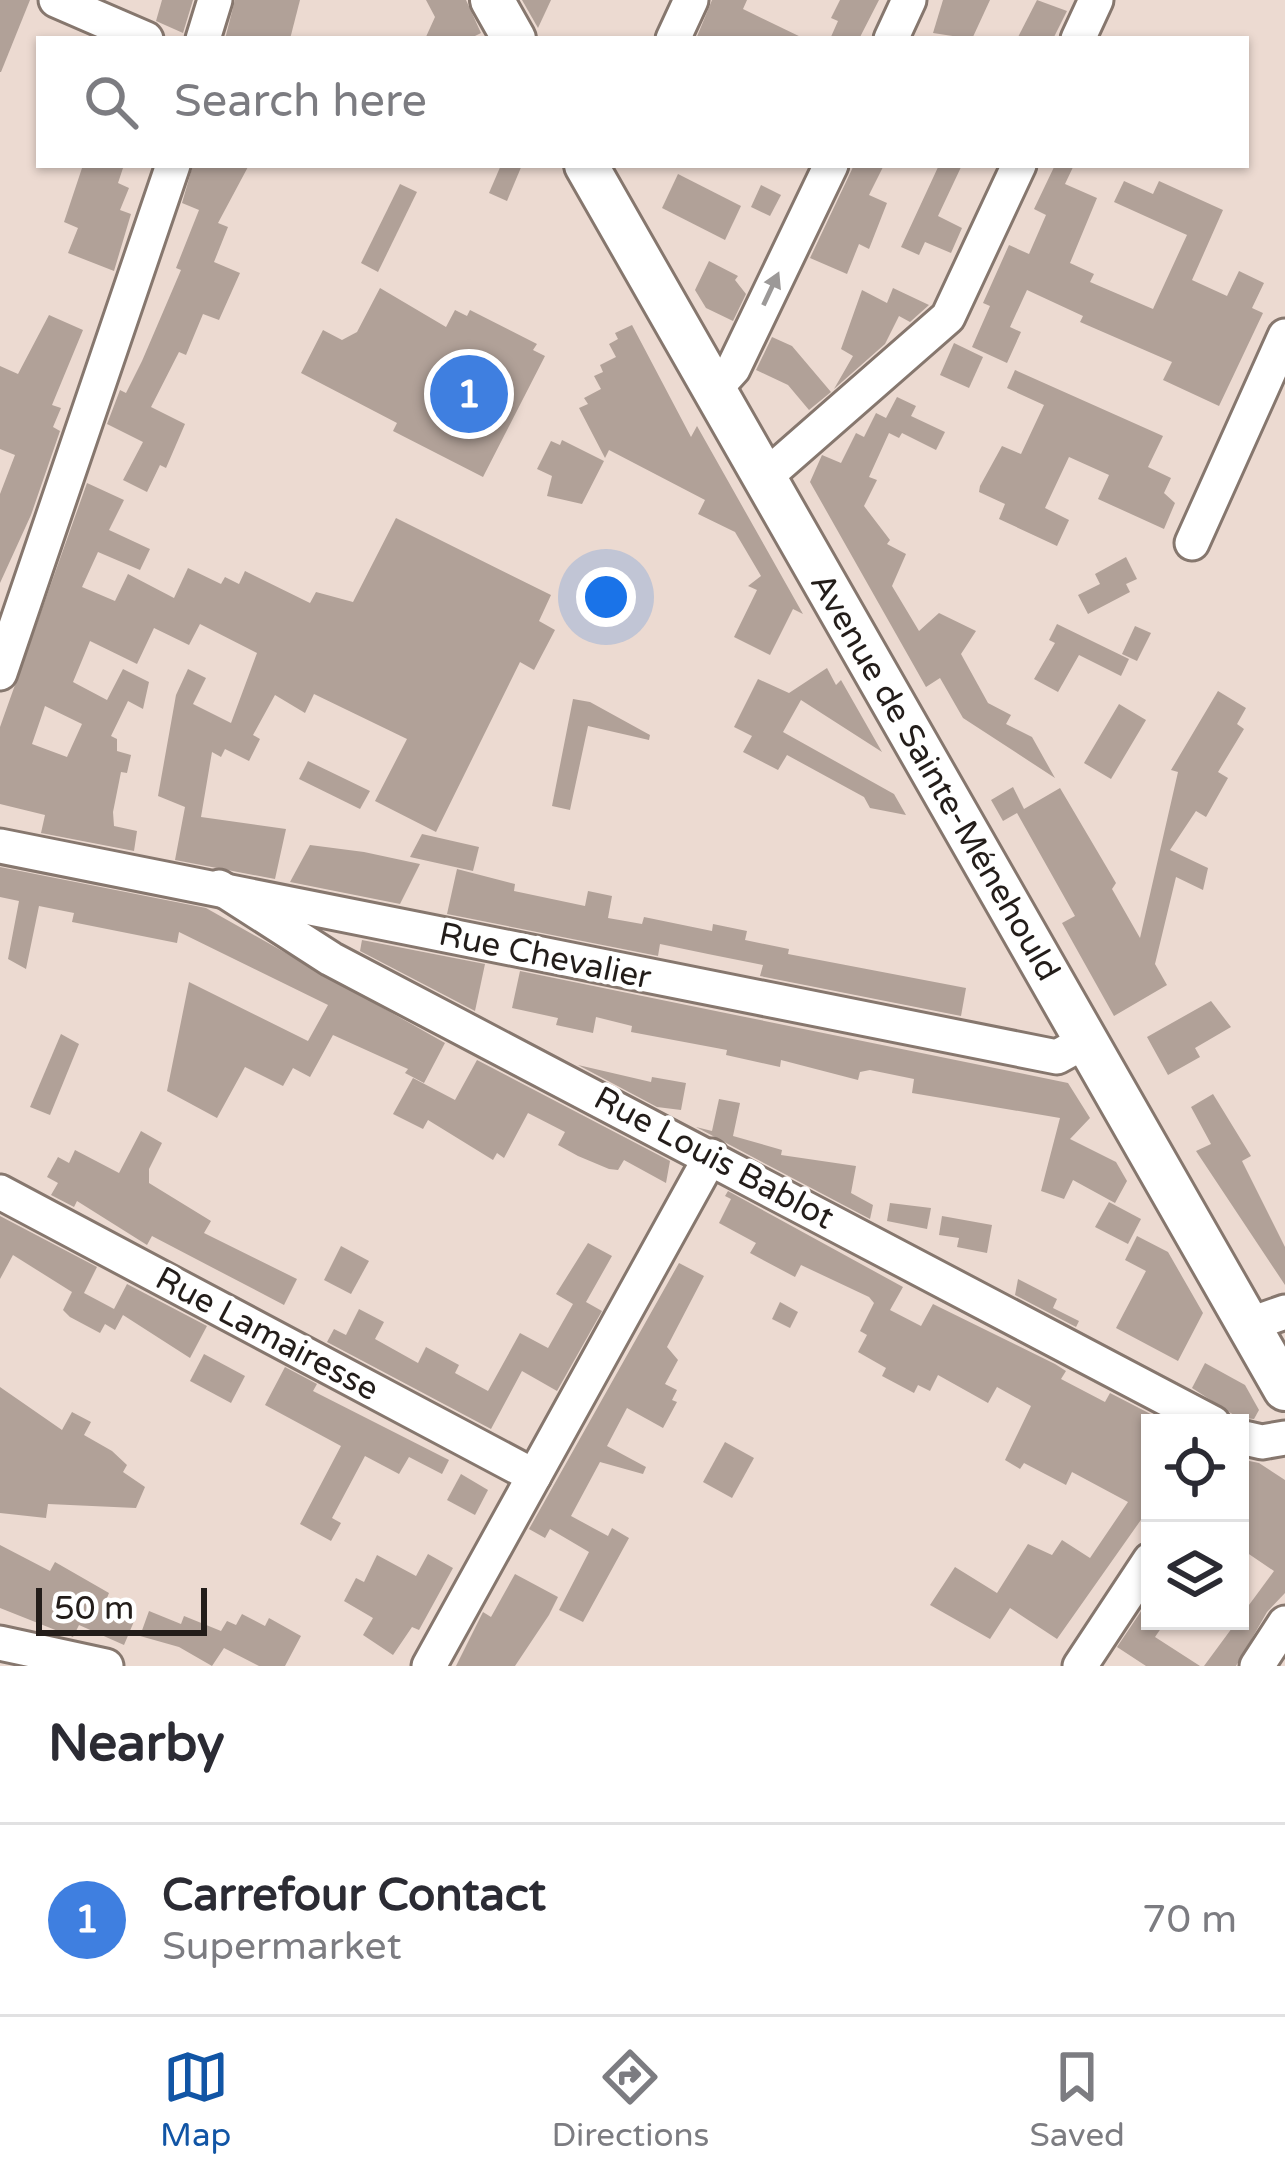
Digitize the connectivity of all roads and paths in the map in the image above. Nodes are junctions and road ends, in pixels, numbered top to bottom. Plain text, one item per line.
1 (56, 0) edge
2 (214, 0) edge
3 (492, 0) edge
4 (691, 0) edge
5 (909, 0) edge
6 (1096, 0) edge
7 (139, 36) edge
8 (204, 36) edge
9 (512, 36) edge
10 (674, 36) edge
11 (892, 36) edge
12 (1079, 36) edge
13 (172, 168) edge
14 (595, 168) edge
15 (830, 168) edge
16 (1018, 168) edge
17 (1285, 336) edge
18 (714, 390) junction
19 (764, 478) junction
20 (1192, 543) dead end
21 (0, 673) edge
22 (0, 846) edge
23 (219, 887) junction
24 (1086, 1041) junction
25 (711, 1156) junction
26 (0, 1192) edge
27 (1267, 1318) edge
28 (1284, 1385) edge
29 (1196, 1414) edge
30 (1285, 1438) edge
31 (1249, 1439) edge
32 (534, 1476) junction
33 (1141, 1574) edge
34 (1285, 1623) edge
35 (0, 1642) edge
36 (106, 1666) edge
37 (429, 1666) edge
38 (1080, 1666) edge
39 (1257, 1666) edge

1 - 7 street
2 - 8 street
3 - 9 main road
4 - 10 street
5 - 11 street
6 - 12 street
13 - 21 street
14 - 18 main road, Avenue de Sainte-Ménehould
18 -> 15 street
16 - 19 street
17 - 20 street
18 - 19 main road, Avenue de Sainte-Ménehould
19 - 24 main road, Avenue de Sainte-Ménehould
22 - 23 street, Rue Chevalier
23 - 24 street, Rue Chevalier
23 - 25 street, Rue Louis Bablot
24 - 27 main road, Avenue de Sainte-Ménehould
25 - 29 street, Rue Louis Bablot
25 - 32 street
26 - 32 street, Rue Lamairesse
27 - 28 main road, Avenue de Sainte-Ménehould
30 - 31 street
32 - 37 street
33 - 38 street
34 - 39 street
35 - 36 street

